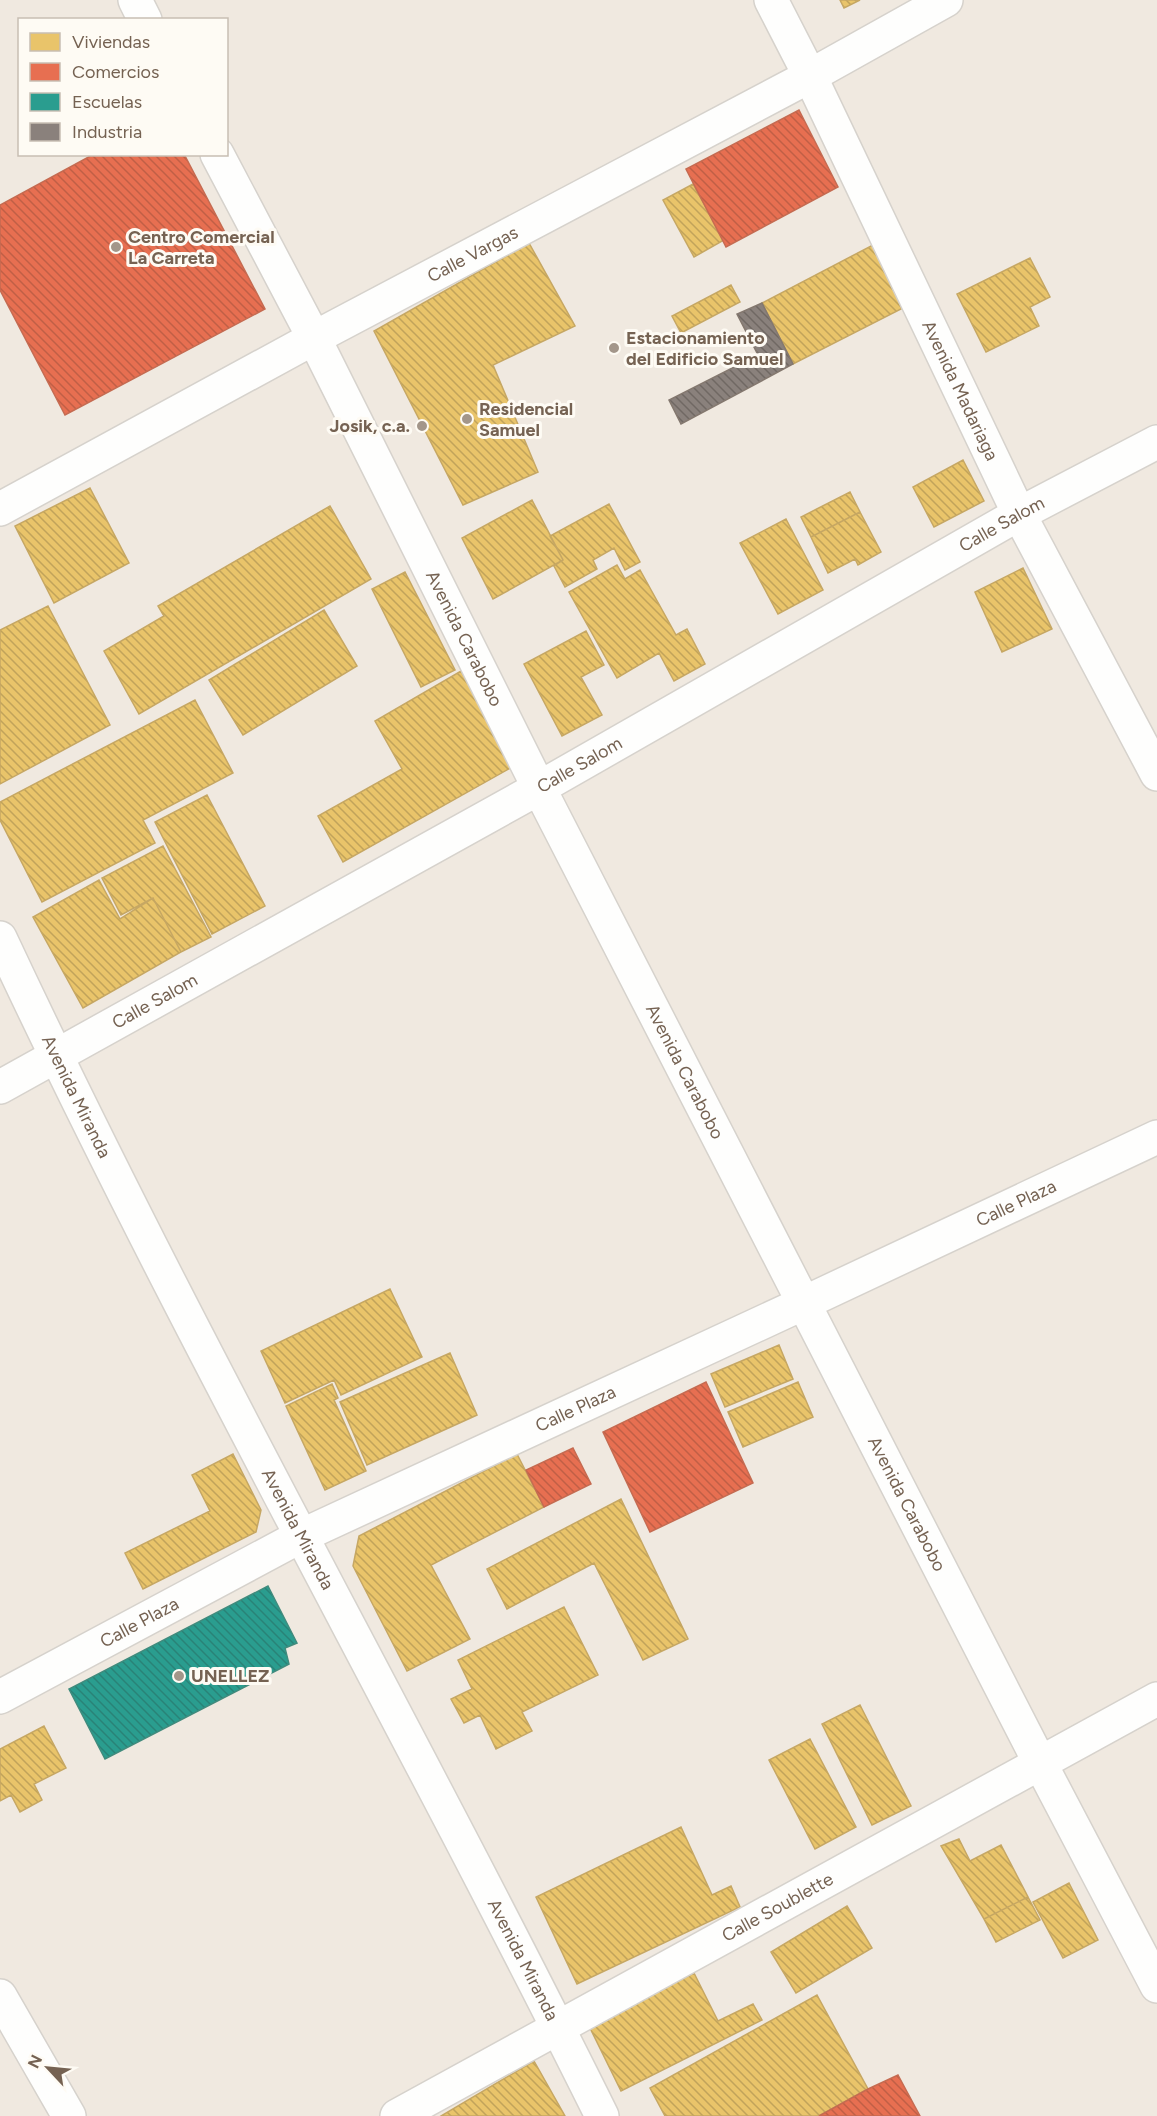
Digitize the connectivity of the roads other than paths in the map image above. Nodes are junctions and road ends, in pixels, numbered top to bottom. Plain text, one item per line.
1 (135, 0) edge
2 (771, 0) edge
3 (946, 0) edge
4 (145, 18) edge
5 (810, 76) junction
6 (218, 156) edge
7 (314, 338) junction
8 (1157, 442) edge
9 (0, 509) edge
10 (1019, 514) junction
11 (1157, 774) edge
12 (539, 788) junction
13 (0, 938) edge
14 (55, 1056) junction
15 (0, 1087) edge
16 (1157, 1137) edge
17 (804, 1303) junction
18 (300, 1536) junction
19 (0, 1697) edge
20 (1157, 1699) edge
21 (1040, 1763) junction
22 (1157, 1986) edge
23 (0, 1996) edge
24 (558, 2027) junction
25 (69, 2116) edge
26 (397, 2116) edge
27 (602, 2116) edge

1 - 4 street
2 - 5 street, Avenida Madariaga
3 - 5 street, Calle Vargas
5 - 7 street, Calle Vargas
5 - 10 street, Avenida Madariaga
6 - 7 street, Avenida Carabobo
7 - 9 street, Calle Vargas
7 - 12 street, Avenida Carabobo
8 - 10 street, Calle Salom
10 - 11 street, Avenida Madariaga
10 - 12 street, Calle Salom
12 - 14 street, Calle Salom
12 - 17 street, Avenida Carabobo
13 - 14 street, Avenida Miranda
14 - 15 street, Calle Salom
14 - 18 street, Avenida Miranda
16 - 17 street, Calle Plaza
17 - 18 street, Calle Plaza
17 - 21 street, Avenida Carabobo
18 - 19 street, Calle Plaza
18 - 24 street, Avenida Miranda
20 - 21 street, Calle Soublette
21 - 22 street, Avenida Carabobo
21 - 24 street, Calle Soublette
23 - 25 street
24 - 26 street, Calle Soublette
24 - 27 street, Avenida Miranda

